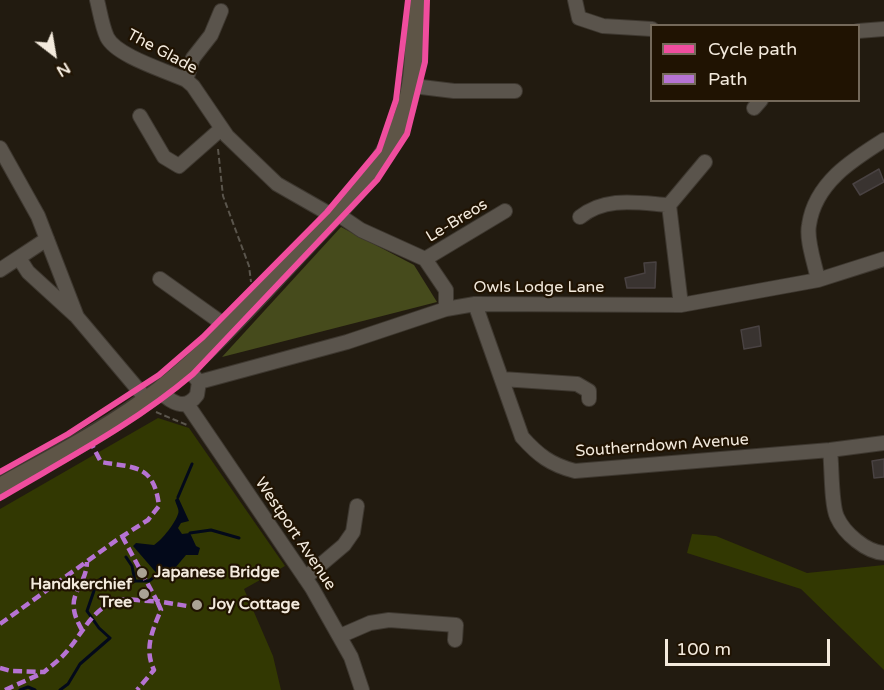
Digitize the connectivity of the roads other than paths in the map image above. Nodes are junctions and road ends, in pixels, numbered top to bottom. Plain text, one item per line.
1 (97, 0) edge
2 (417, 0) edge
3 (575, 0) edge
4 (221, 11) dead end
5 (650, 29) edge
6 (884, 29) edge
7 (860, 31) edge
8 (186, 80) junction
9 (412, 86) junction
10 (515, 91) dead end
11 (140, 116) dead end
12 (224, 133) junction
13 (884, 140) edge
14 (0, 148) edge
15 (705, 162) dead end
16 (669, 205) junction
17 (505, 211) dead end
18 (334, 215) junction
19 (580, 217) dead end
20 (47, 238) junction
21 (19, 258) junction
22 (425, 259) junction
23 (884, 259) edge
24 (0, 270) edge
25 (160, 279) dead end
26 (818, 280) junction
27 (475, 304) junction
28 (681, 305) junction
29 (446, 309) junction
30 (77, 316) junction
31 (220, 337) junction
32 (193, 375) junction
33 (502, 379) junction
34 (589, 399) dead end
35 (155, 402) junction
36 (187, 404) junction
37 (884, 443) edge
38 (830, 450) junction
39 (0, 487) edge
40 (357, 506) dead end
41 (884, 553) edge
42 (305, 578) junction
43 (340, 636) junction
44 (455, 640) dead end
45 (363, 690) edge

1 - 8 street, The Glade
2 - 9 main road
3 - 5 street
4 - 8 street
6 - 7 street
8 - 12 street, The Glade
9 - 10 street
9 - 18 main road
11 - 12 street
12 - 18 street, The Glade
13 - 26 street
14 - 20 street
15 - 16 street
16 - 19 street
16 - 28 street
17 - 22 street, Le-Breos
18 - 22 street, The Glade
18 - 31 main road
20 - 21 street
20 - 30 street
21 - 24 street
21 - 30 street
22 - 29 street
23 - 26 street, Owls Lodge Lane
25 - 31 street
26 - 28 street, Owls Lodge Lane
27 - 28 street, Owls Lodge Lane
27 - 29 street, Owls Lodge Lane
27 - 33 street, Southerndown Avenue
29 - 32 street, Owls Lodge Lane
30 - 35 street
31 - 32 main road
32 - 35 main road
32 - 36 street
33 - 34 street
33 - 38 street, Southerndown Avenue
35 - 36 street
35 - 39 main road
36 - 42 street, Westport Avenue
37 - 38 street, Southerndown Avenue
38 - 41 street
40 - 42 street
42 - 43 street, Westport Avenue
43 - 44 street
43 - 45 street, Westport Avenue

